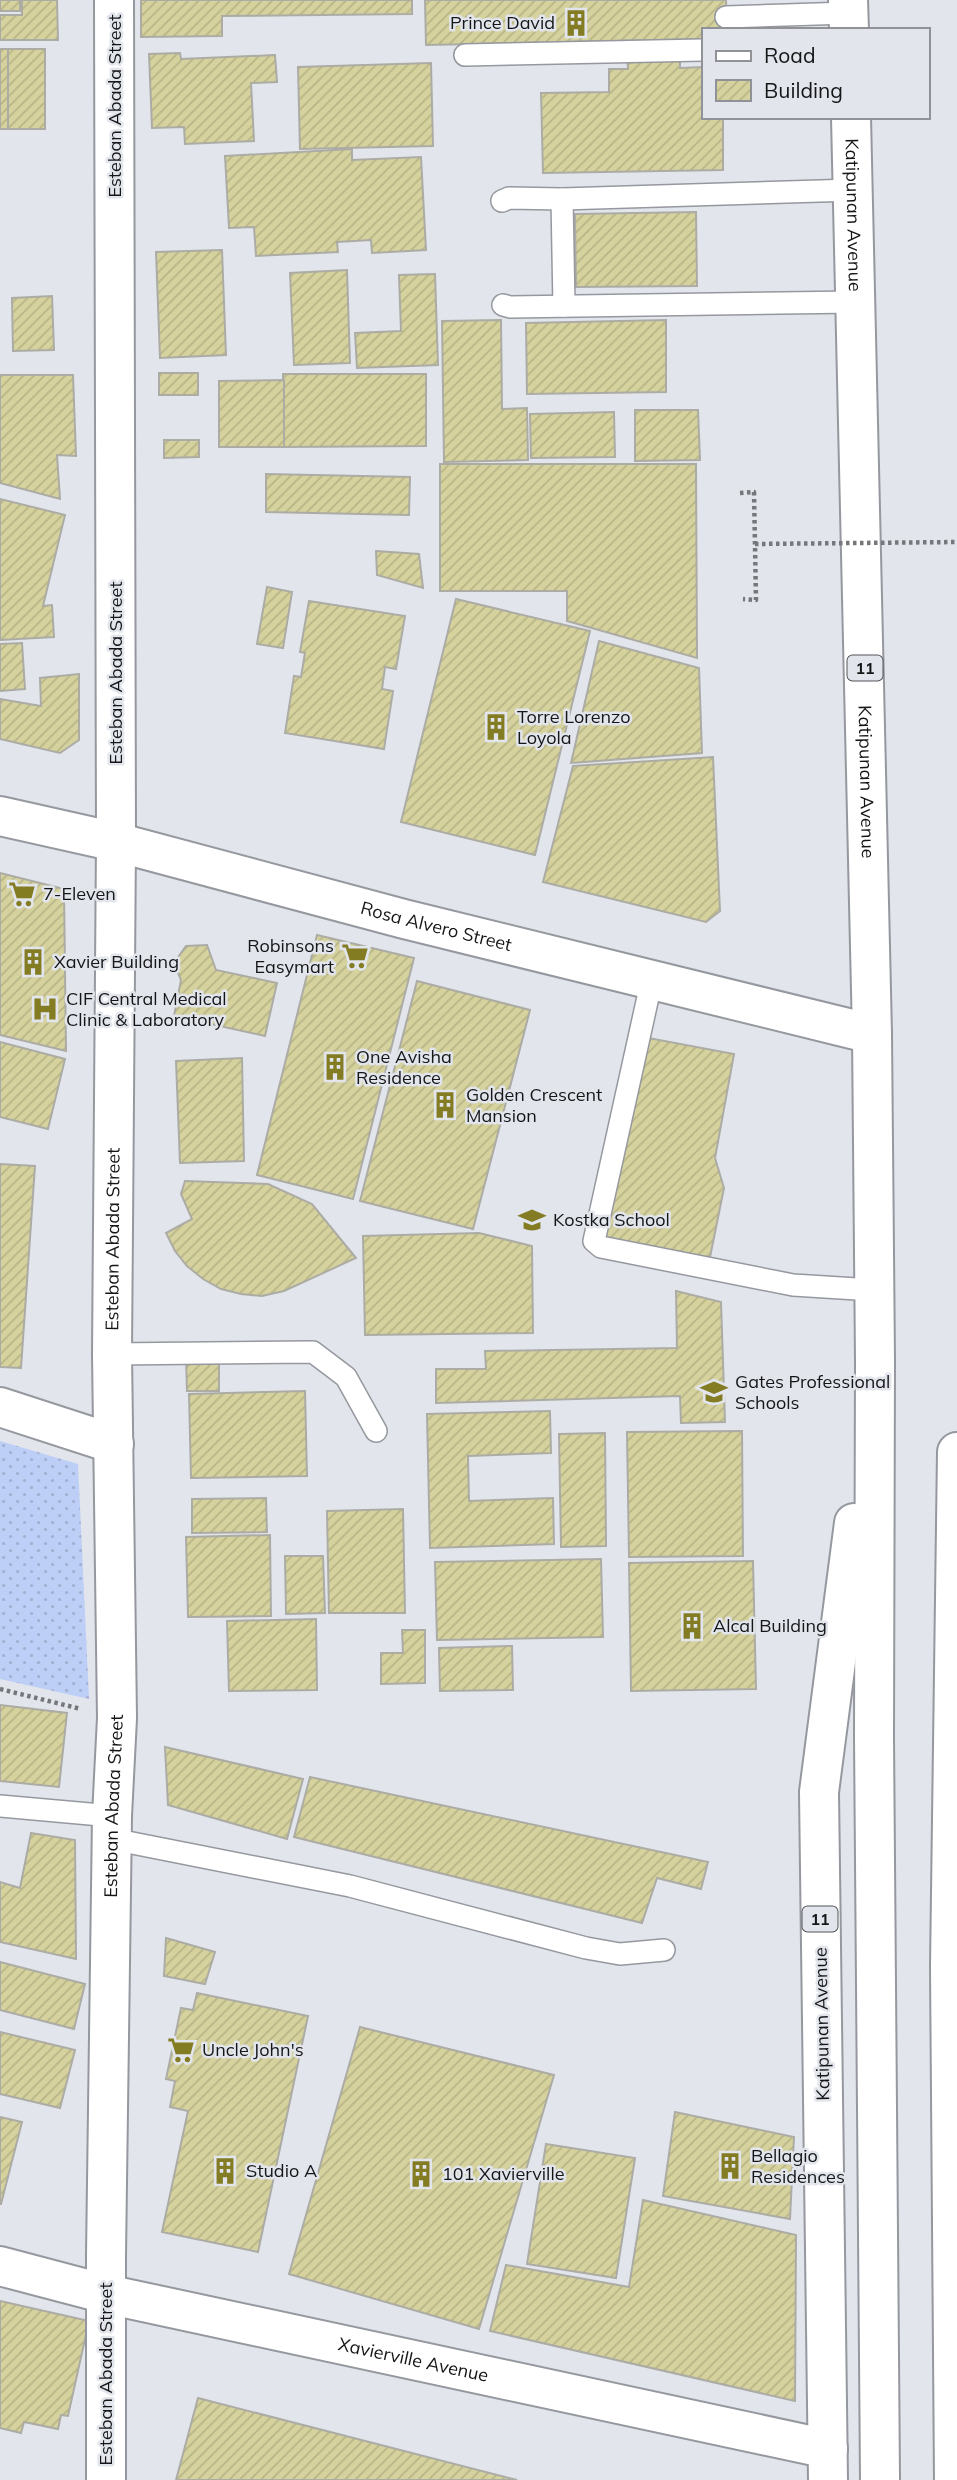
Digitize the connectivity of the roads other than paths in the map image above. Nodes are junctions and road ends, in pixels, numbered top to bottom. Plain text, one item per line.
1 (114, 0) edge
2 (848, 14) edge
3 (726, 17) dead end
4 (702, 50) edge
5 (465, 55) dead end
6 (851, 119) edge
7 (853, 190) junction
8 (562, 199) junction
9 (502, 201) dead end
10 (857, 302) junction
11 (503, 305) dead end
12 (564, 306) junction
13 (0, 817) edge
14 (116, 842) junction
15 (652, 979) junction
16 (872, 1034) junction
17 (873, 1290) junction
18 (112, 1354) junction
19 (875, 1361) junction
20 (0, 1407) edge
21 (376, 1431) dead end
22 (114, 1444) junction
23 (957, 1452) edge
24 (0, 1806) edge
25 (112, 1828) junction
26 (664, 1950) dead end
27 (0, 2266) edge
28 (106, 2294) junction
29 (828, 2465) edge
30 (106, 2480) edge
31 (880, 2480) edge
32 (954, 2480) edge

1 - 14 main road, Esteban Abada Street
2 - 3 lane
4 - 5 lane
6 - 7 main road, Katipunan Avenue / 11
7 - 8 lane
7 - 10 main road, Katipunan Avenue / 11
8 - 9 lane
8 - 12 lane
10 - 12 lane
10 - 16 main road, Katipunan Avenue / 11
11 - 12 lane
13 - 14 main road, Rosa Alvero Street
14 - 15 main road, Rosa Alvero Street
14 - 18 main road, Esteban Abada Street
15 - 16 main road, Rosa Alvero Street
15 - 17 lane
16 - 17 main road, Katipunan Avenue / 11
17 - 19 main road, Katipunan Avenue / 11
18 - 21 lane
18 - 22 main road, Esteban Abada Street
19 - 29 main road, Katipunan Avenue / 11
19 - 31 main road, Katipunan Avenue / 11
20 - 22 main road
22 - 25 main road, Esteban Abada Street
23 - 32 main road
24 - 25 lane
25 - 26 lane
25 - 28 main road, Esteban Abada Street
27 - 28 main road, Xavierville Avenue
28 - 29 main road, Xavierville Avenue
28 - 30 main road, Esteban Abada Street

